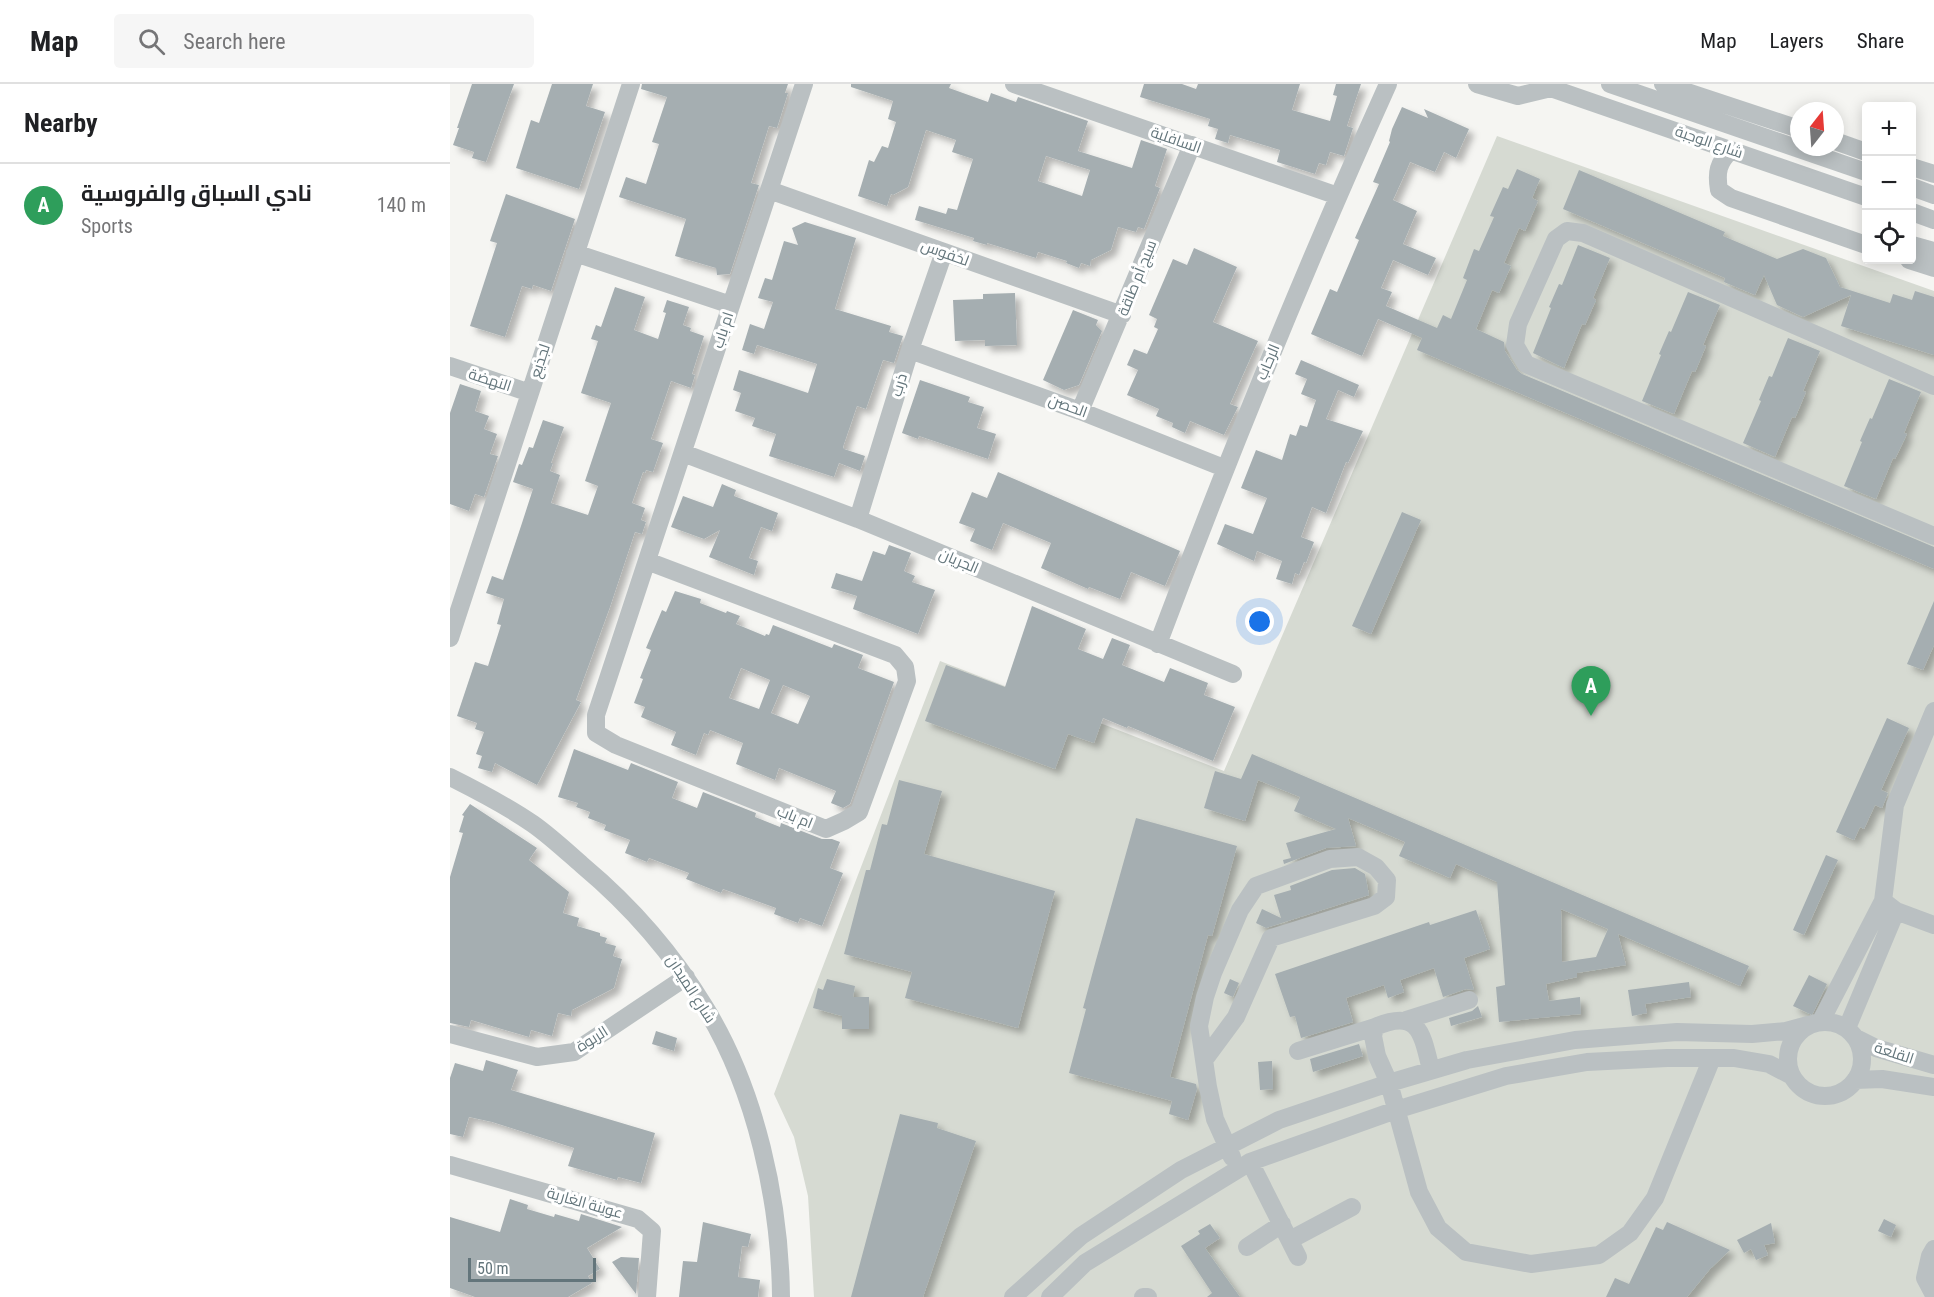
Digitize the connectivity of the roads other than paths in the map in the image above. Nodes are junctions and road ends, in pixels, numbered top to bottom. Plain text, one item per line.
1 (631, 84) edge
2 (804, 84) edge
3 (1014, 84) edge
4 (1388, 84) edge
5 (1477, 84) edge
6 (1610, 84) edge
7 (1664, 84) edge
8 (1545, 86) edge
9 (1790, 126) edge
10 (1844, 144) edge
11 (1192, 145) junction
12 (1731, 150) junction
13 (1862, 151) edge
14 (1916, 169) edge
15 (1862, 171) edge
16 (1934, 174) edge
17 (1916, 189) edge
18 (769, 190) junction
19 (1934, 195) edge
20 (1338, 196) junction
21 (1862, 196) edge
22 (1916, 214) edge
23 (1934, 220) edge
24 (1862, 244) edge
25 (1916, 246) edge
26 (1934, 251) edge
27 (944, 252) junction
28 (575, 253) junction
29 (1916, 262) edge
30 (1934, 268) edge
31 (731, 304) junction
32 (1122, 315) junction
33 (909, 350) junction
34 (450, 366) edge
35 (1934, 386) edge
36 (530, 393) junction
37 (1080, 411) junction
38 (683, 453) junction
39 (1224, 468) junction
40 (858, 519) junction
41 (1934, 536) edge
42 (646, 561) junction
43 (450, 638) edge
44 (1158, 644) junction
45 (1233, 674) dead end
46 (1934, 711) edge
47 (450, 777) edge
48 (1889, 906) junction
49 (1934, 925) edge
50 (686, 976) junction
51 (1469, 1000) dead end
52 (1406, 1020) junction
53 (1814, 1023) junction
54 (1375, 1027) junction
55 (1851, 1033) junction
56 (450, 1034) edge
57 (1298, 1051) dead end
58 (1712, 1058) junction
59 (1205, 1059) junction
60 (1934, 1065) edge
61 (1431, 1070) junction
62 (1792, 1076) junction
63 (1855, 1080) junction
64 (1389, 1083) junction
65 (1934, 1087) edge
66 (1396, 1110) junction
67 (1227, 1146) junction
68 (450, 1165) edge
69 (1244, 1166) junction
70 (1352, 1207) dead end
71 (1286, 1232) junction
72 (1246, 1247) dead end
73 (1933, 1256) edge
74 (1298, 1257) dead end
75 (1934, 1295) edge
76 (647, 1297) edge
77 (781, 1297) edge
78 (1013, 1297) edge
79 (1050, 1297) edge

1 - 28 street, لجذيع
2 - 18 street, ام باب
3 - 11 street, السافلية
4 - 20 street, الرحاب
5 - 8 street, شارع الوجبة
6 - 15 street, شارع الوجبة
7 - 9 street
8 - 12 street, شارع الوجبة
10 - 13 street
11 - 20 street, السافلية
11 - 32 street, سيج أم طاقة
12 - 21 street, شارع الوجبة
12 - 24 street
14 - 16 street
17 - 19 street
18 - 27 street, لخفوس
18 - 31 street, ام باب
20 - 39 street, الرحاب
22 - 23 street
25 - 26 street
27 - 32 street, لخفوس
27 - 33 street, ذرب
28 - 31 street, ام باب
28 - 36 street, لجذيع
29 - 30 street
31 - 38 street, ام باب
32 - 37 street, سيج أم طاقة
33 - 37 street, الحصن
33 - 40 street, ذرب
34 - 36 street, النهضة
35 - 41 street
36 - 43 street, لجذيع
37 - 39 street, الحصن
38 - 40 street, الجريان
38 - 42 street, ام باب
39 - 44 street, الرحاب
40 - 44 street, الجريان
42 - 42 street, ام باب
44 - 45 street, الجريان
46 - 48 street
47 - 50 street, شارع الميدان
48 - 49 street
48 - 53 street
48 - 55 street
50 - 56 street, الربوة
50 - 77 street, شارع الميدان
51 - 52 street
52 - 54 street
52 - 61 street
53 - 55 street
53 - 61 street
53 - 62 street
54 - 57 street
54 - 64 street
55 - 60 street, القلعة
55 - 63 street
58 - 62 street
58 - 66 street
58 - 66 street
59 - 59 street
59 - 67 street
61 - 64 street
62 - 63 street
63 - 65 street, القلعة
64 - 66 street
64 - 67 street
66 - 69 street
67 - 69 street
67 - 78 street
68 - 76 street, عوينة الغارية
69 - 71 street
69 - 79 street
70 - 71 street
71 - 72 street
71 - 74 street
73 - 75 street

